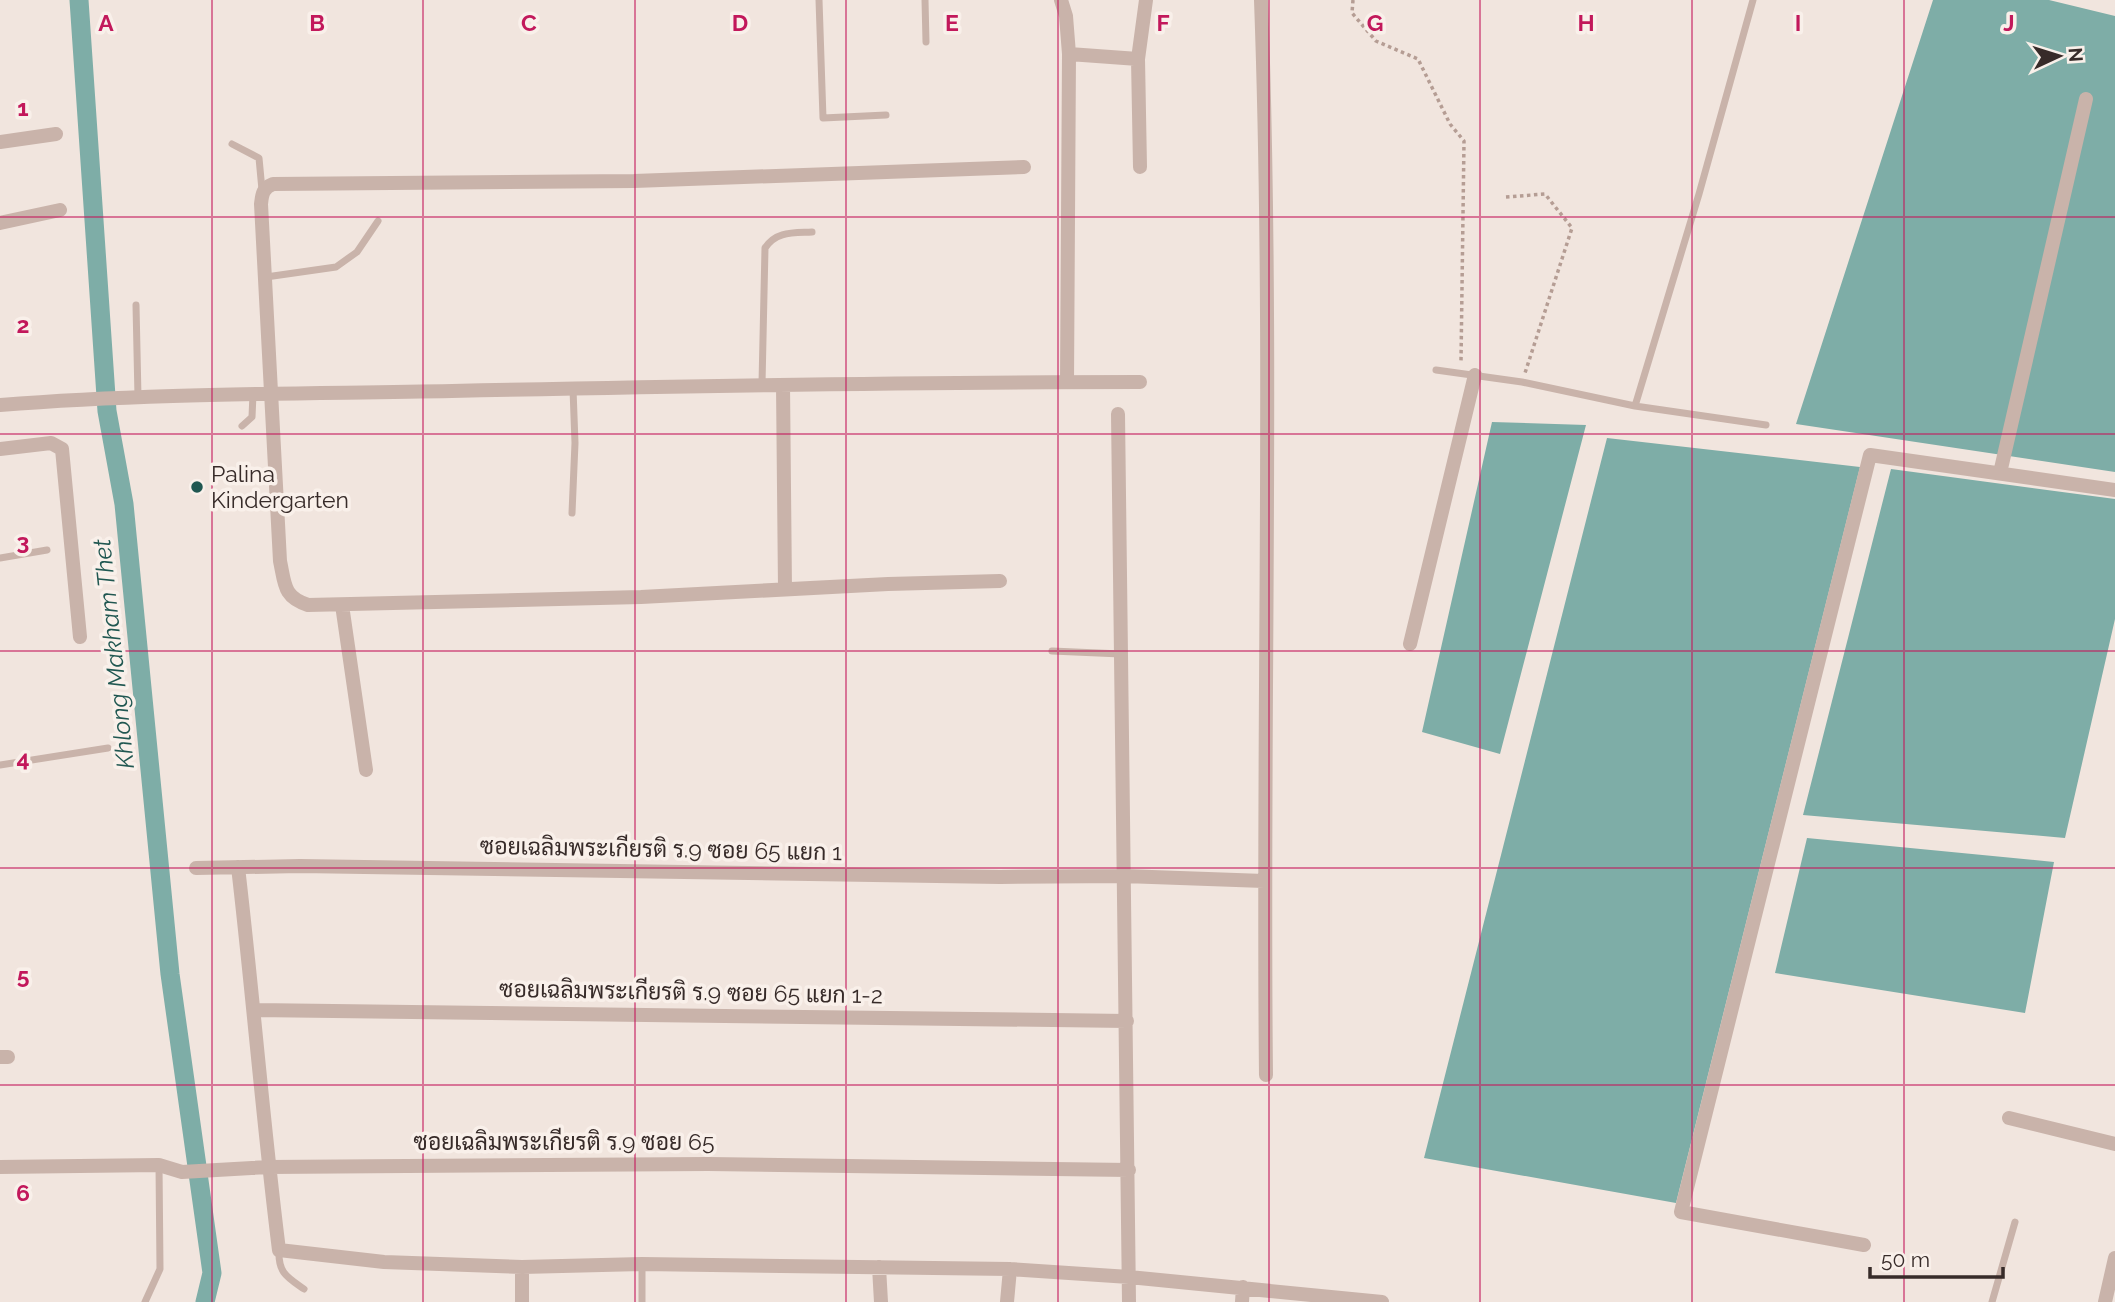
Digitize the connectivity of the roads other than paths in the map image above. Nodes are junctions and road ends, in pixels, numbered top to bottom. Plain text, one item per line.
1 (819, 0) edge
2 (925, 0) edge
3 (1061, 0) edge
4 (1146, 0) edge
5 (1261, 0) edge
6 (1753, 0) edge
7 (926, 42) dead end
8 (1069, 54) junction
9 (1138, 59) junction
10 (2085, 99) dead end
11 (886, 115) dead end
12 (56, 134) dead end
13 (0, 142) edge
14 (232, 144) dead end
15 (1024, 167) dead end
16 (1140, 167) dead end
17 (262, 194) junction
18 (60, 210) dead end
19 (378, 221) dead end
20 (0, 223) edge
21 (812, 232) dead end
22 (266, 277) junction
23 (136, 304) dead end
24 (1436, 370) dead end
25 (1468, 374) junction
26 (1067, 382) junction
27 (1139, 382) dead end
28 (762, 385) junction
29 (783, 385) junction
30 (573, 388) junction
31 (273, 393) junction
32 (253, 394) junction
33 (130, 398) junction
34 (0, 405) edge
35 (1636, 406) junction
36 (1118, 414) dead end
37 (1766, 425) dead end
38 (243, 426) dead end
39 (0, 449) edge
40 (2000, 473) junction
41 (2115, 489) edge
42 (572, 513) dead end
43 (47, 550) dead end
44 (0, 558) edge
45 (1000, 581) dead end
46 (785, 589) junction
47 (342, 605) junction
48 (80, 637) dead end
49 (1410, 644) dead end
50 (1052, 650) dead end
51 (1121, 654) junction
52 (108, 748) dead end
53 (0, 765) edge
54 (366, 770) dead end
55 (237, 867) junction
56 (196, 868) dead end
57 (1124, 876) junction
58 (1264, 881) junction
59 (255, 1010) junction
60 (1127, 1021) junction
61 (1266, 1075) dead end
62 (2008, 1118) dead end
63 (2115, 1144) edge
64 (159, 1165) junction
65 (0, 1167) edge
66 (269, 1167) junction
67 (1129, 1170) junction
68 (2015, 1223) dead end
69 (1864, 1245) dead end
70 (279, 1250) junction
71 (2115, 1258) edge
72 (642, 1264) junction
73 (522, 1267) junction
74 (879, 1267) junction
75 (1010, 1269) junction
76 (1129, 1277) junction
77 (304, 1289) dead end
78 (1243, 1295) edge
79 (145, 1302) edge
80 (522, 1302) edge
81 (642, 1302) edge
82 (881, 1302) edge
83 (1007, 1302) edge
84 (1129, 1302) edge
85 (1373, 1302) edge
86 (1992, 1302) edge
87 (2105, 1302) edge

1 - 11 lane
2 - 7 lane
3 - 8 street
4 - 9 street
5 - 58 street
6 - 35 lane
8 - 9 street
8 - 26 street
9 - 16 street
10 - 40 street
12 - 13 street
14 - 17 lane
15 - 17 street
17 - 22 street
18 - 20 street
19 - 22 lane
21 - 28 lane
22 - 31 street
23 - 33 lane
24 - 25 lane
25 - 35 lane
25 - 49 street
26 - 27 street
26 - 29 street
28 - 29 street
28 - 30 street
29 - 46 street
30 - 31 street
30 - 42 lane
31 - 32 street
31 - 47 street
32 - 33 street
32 - 38 lane
33 - 34 street
35 - 37 lane
36 - 51 street
39 - 48 street
40 - 41 street
40 - 69 street
43 - 44 lane
45 - 46 street
46 - 47 street
47 - 54 street
50 - 51 lane
51 - 57 street
52 - 53 lane
55 - 56 street, ซอยเฉลิมพระเกียรติ ร.9 ซอย 65 แยก 1
55 - 57 street, ซอยเฉลิมพระเกียรติ ร.9 ซอย 65 แยก 1
55 - 59 street
57 - 58 street, ซอยเฉลิมพระเกียรติ ร.9 ซอย 65 แยก 1
57 - 60 street
58 - 61 street
59 - 60 street, ซอยเฉลิมพระเกียรติ ร.9 ซอย 65 แยก 1-2
59 - 66 street
60 - 67 street
62 - 63 street
64 - 65 street, ซอยเฉลิมพระเกียรติ ร.9 ซอย 65
64 - 66 street, ซอยเฉลิมพระเกียรติ ร.9 ซอย 65
64 - 79 lane
66 - 67 street, ซอยเฉลิมพระเกียรติ ร.9 ซอย 65
66 - 70 street
67 - 76 street
68 - 86 lane
70 - 73 street
70 - 77 lane
71 - 87 street
72 - 73 street
72 - 74 street
72 - 81 lane
73 - 80 street
74 - 75 street
74 - 82 street
75 - 76 street
75 - 83 street
76 - 78 street
76 - 84 street
78 - 85 street

